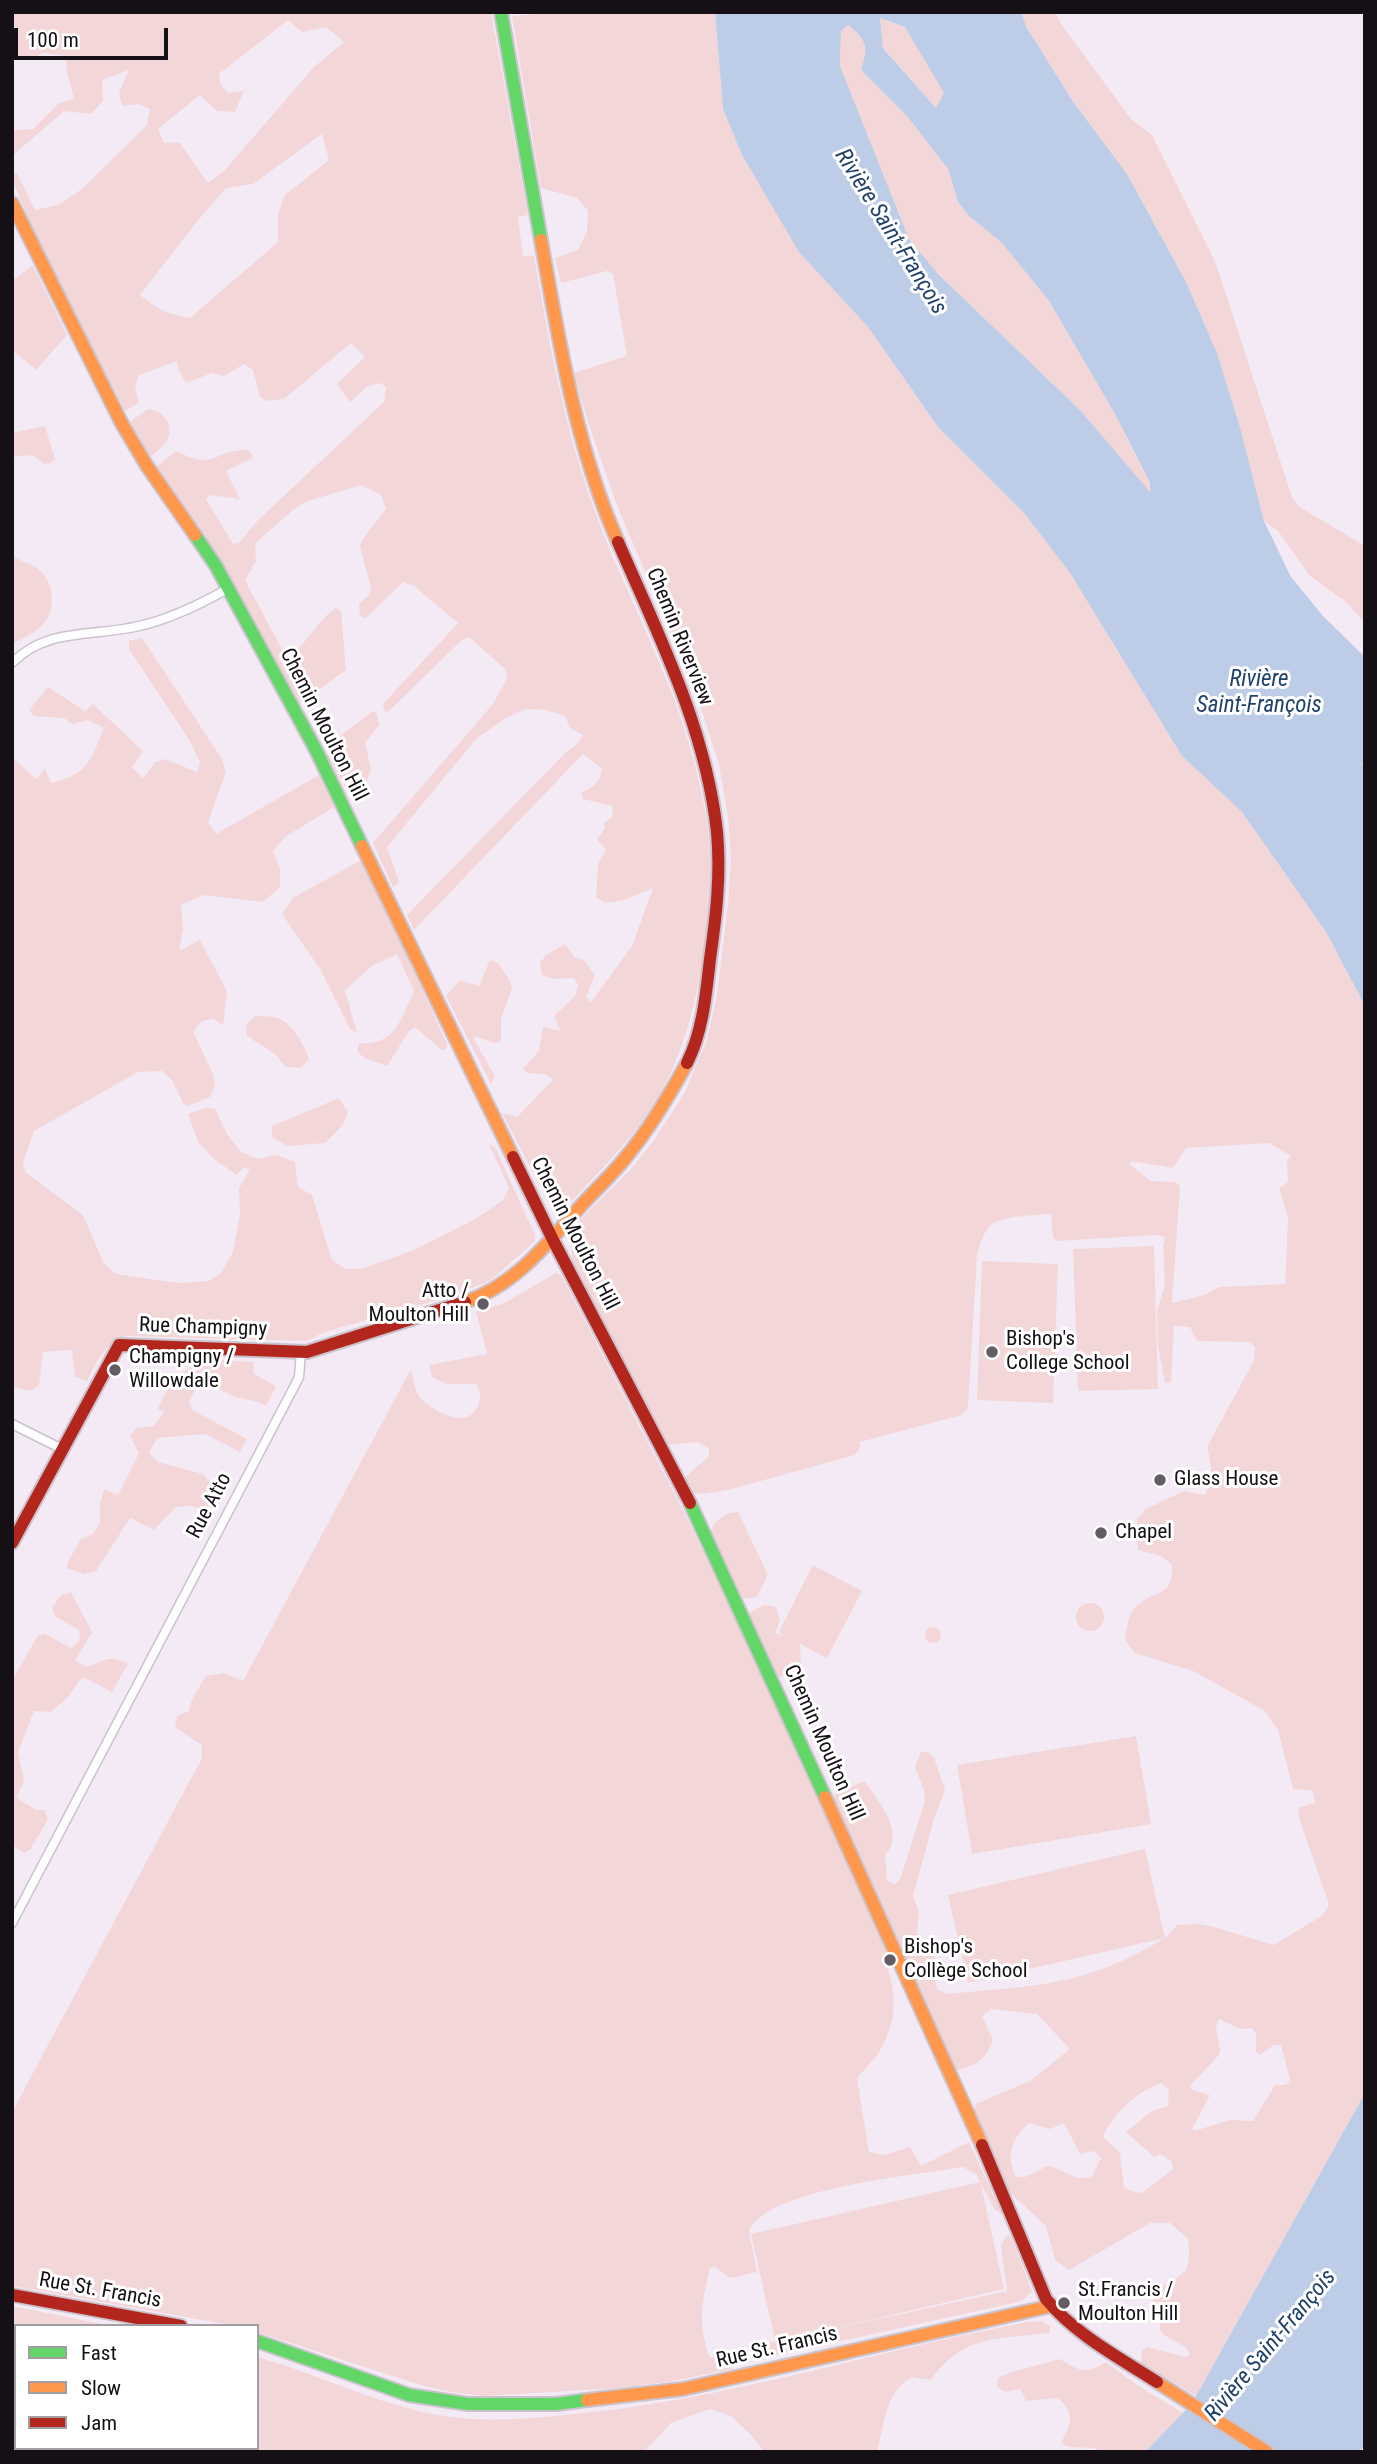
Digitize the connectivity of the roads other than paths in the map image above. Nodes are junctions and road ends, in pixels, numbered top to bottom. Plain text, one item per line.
1 (501, 12) edge
2 (12, 203) edge
3 (229, 588) junction
4 (12, 663) edge
5 (553, 1240) junction
6 (301, 1352) junction
7 (12, 1424) edge
8 (62, 1449) junction
9 (12, 1543) edge
10 (12, 1923) edge
11 (12, 2295) edge
12 (1051, 2306) junction
13 (170, 2324) edge
14 (259, 2342) edge
15 (1267, 2452) edge

1 - 5 street, Chemin Riverview
2 - 3 street, Chemin Moulton Hill
3 - 4 street
3 - 5 street, Chemin Moulton Hill
5 - 6 street
5 - 12 street, Chemin Moulton Hill
6 - 8 street, Rue Champigny
6 - 10 street, Rue Atto
7 - 8 street
8 - 9 street, Rue Champigny
11 - 13 street, Rue St. Francis
12 - 14 street, Rue St. Francis
12 - 15 street

